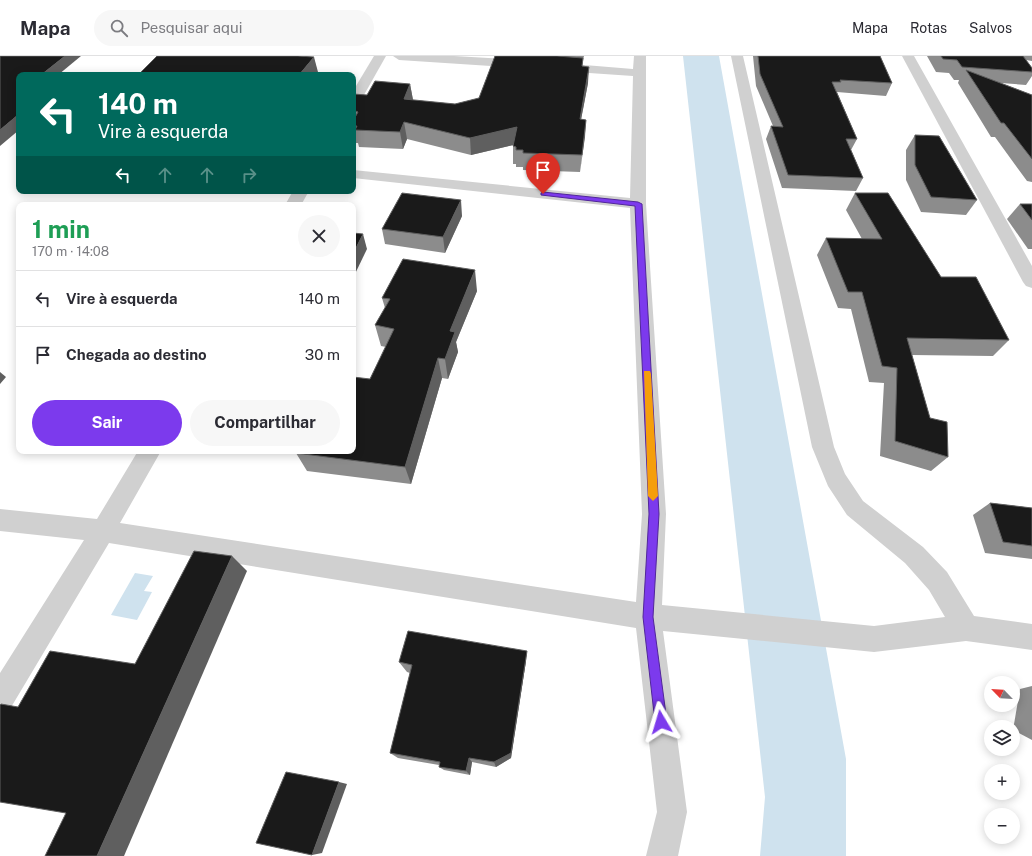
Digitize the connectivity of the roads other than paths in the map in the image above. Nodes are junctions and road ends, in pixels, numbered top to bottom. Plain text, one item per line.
1 (380, 56) edge
2 (399, 56) edge
3 (737, 56) edge
4 (908, 56) edge
5 (639, 64) edge
6 (530, 65) edge
7 (546, 66) edge
8 (356, 97) edge
9 (356, 174) edge
10 (638, 204) junction
11 (1032, 282) edge
12 (148, 454) edge
13 (0, 520) edge
14 (103, 531) junction
15 (648, 617) junction
16 (966, 628) junction
17 (1032, 637) edge
18 (0, 699) edge
19 (662, 856) edge

1 - 8 street
2 - 6 street
3 - 16 street
4 - 11 street
5 - 7 street
5 - 10 street
9 - 10 street
10 - 15 street
12 - 14 street
13 - 14 street
14 - 15 street
14 - 18 street
15 - 16 street
15 - 19 street
16 - 17 street

